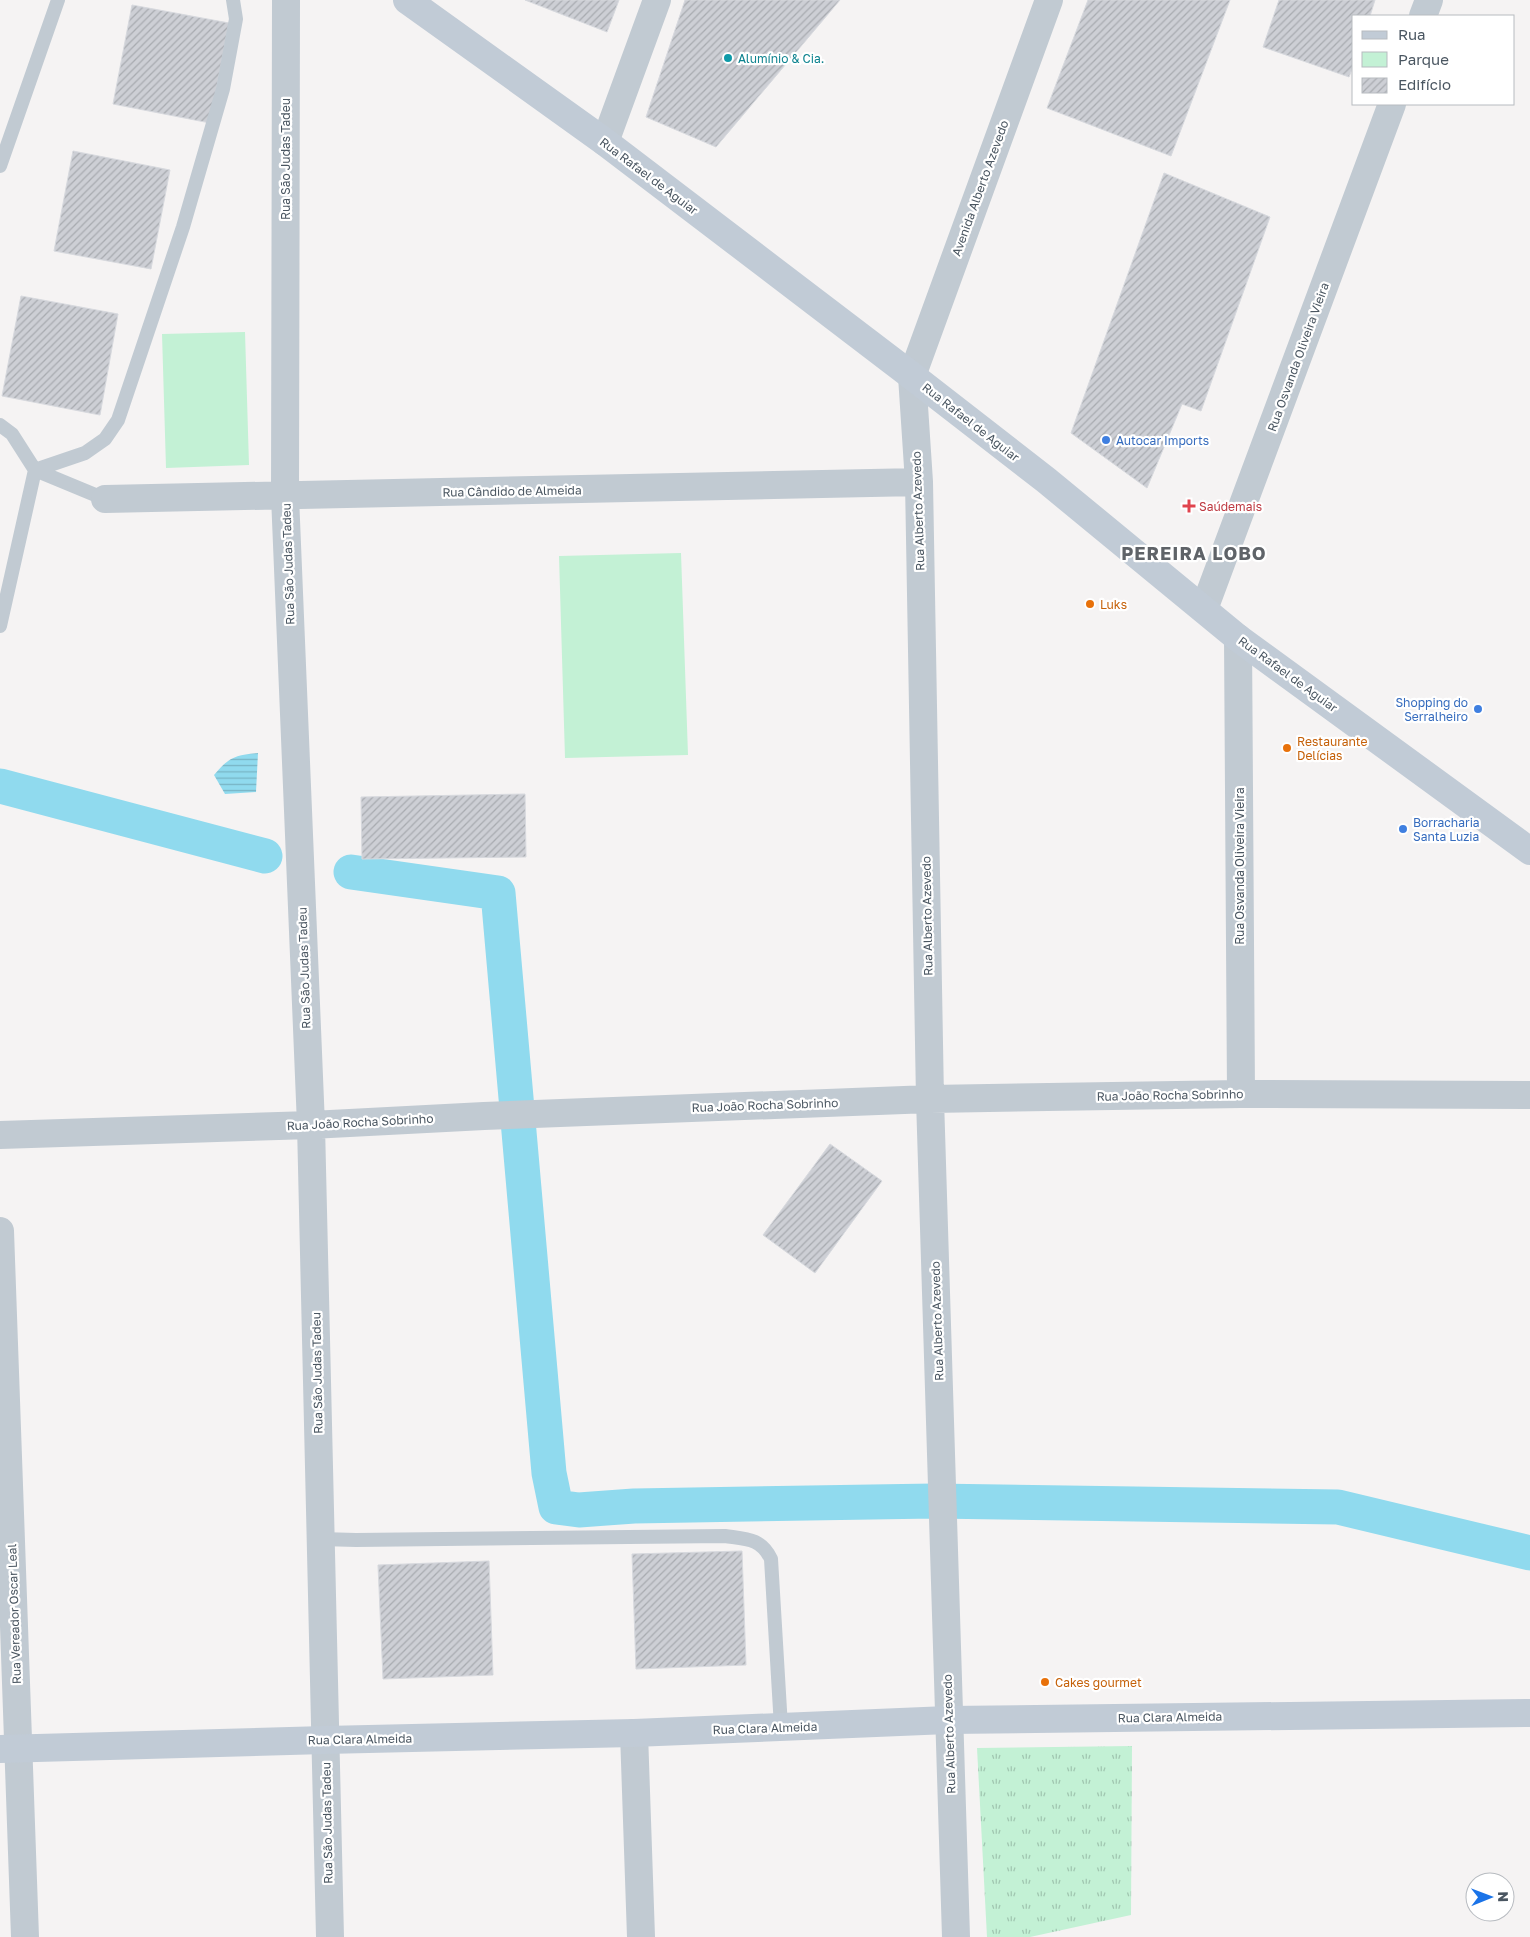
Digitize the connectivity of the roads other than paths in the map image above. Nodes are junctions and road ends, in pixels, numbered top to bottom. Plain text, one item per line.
1 (58, 0) edge
2 (233, 0) edge
3 (286, 0) edge
4 (407, 0) edge
5 (656, 0) edge
6 (1048, 0) edge
7 (1429, 0) edge
8 (1423, 15) edge
9 (1392, 105) edge
10 (605, 142) junction
11 (0, 166) edge
12 (912, 376) junction
13 (0, 426) edge
14 (35, 470) junction
15 (918, 482) junction
16 (285, 496) junction
17 (105, 499) joint
18 (1204, 610) junction
19 (0, 626) edge
20 (1238, 638) junction
21 (1530, 851) edge
22 (1241, 1094) junction
23 (1530, 1095) edge
24 (930, 1100) junction
25 (310, 1125) junction
26 (0, 1135) edge
27 (0, 1231) edge
28 (321, 1539) junction
29 (1530, 1713) edge
30 (948, 1720) junction
31 (781, 1727) junction
32 (634, 1733) junction
33 (325, 1740) junction
34 (10, 1749) edge
35 (25, 1937) edge
36 (330, 1937) edge
37 (641, 1937) edge
38 (956, 1937) edge

1 - 11 lane
2 - 14 lane
3 - 16 street, Rua São Judas Tadeu
4 - 10 street, Rua Rafael de Aguiar
5 - 10 street
6 - 12 street, Avenida Alberto Azevedo
7 - 8 street
9 - 18 street, Rua Osvanda Oliveira Vieira
10 - 12 street, Rua Rafael de Aguiar
12 - 15 street, Rua Alberto Azevedo
12 - 18 street, Rua Rafael de Aguiar
13 - 14 lane
14 - 17 lane
14 - 19 lane
15 - 16 street, Rua Cândido de Almeida
15 - 24 street, Rua Alberto Azevedo
16 - 17 street, Rua Cândido de Almeida
16 - 25 street, Rua São Judas Tadeu
18 - 20 street, Rua Rafael de Aguiar
20 - 21 street, Rua Rafael de Aguiar
20 - 22 street, Rua Osvanda Oliveira Vieira
22 - 23 street, Rua João Rocha Sobrinho
22 - 24 street, Rua João Rocha Sobrinho
24 - 25 street, Rua João Rocha Sobrinho
24 - 30 street, Rua Alberto Azevedo
25 - 26 street, Rua João Rocha Sobrinho
25 - 28 street, Rua São Judas Tadeu
27 - 34 street, Rua Vereador Oscar Leal
28 - 31 lane
28 - 33 street, Rua São Judas Tadeu
29 - 30 street, Rua Clara Almeida
30 - 31 street, Rua Clara Almeida
30 - 38 street, Rua Alberto Azevedo
31 - 32 street, Rua Clara Almeida
32 - 33 street, Rua Clara Almeida
32 - 37 street
33 - 34 street, Rua Clara Almeida
33 - 36 street, Rua São Judas Tadeu
34 - 35 street, Rua Vereador Oscar Leal

